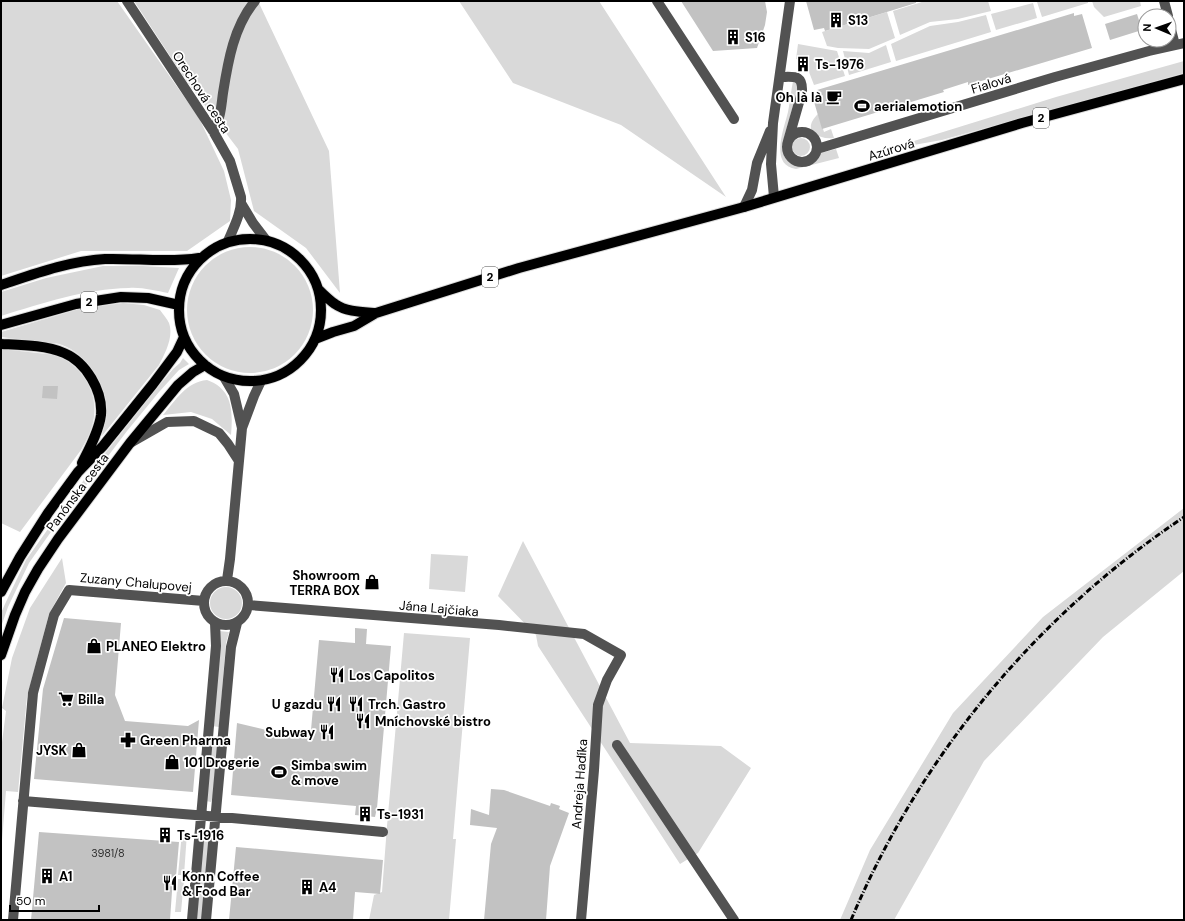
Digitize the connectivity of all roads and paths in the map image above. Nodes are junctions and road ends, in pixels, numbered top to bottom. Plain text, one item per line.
1 (127, 1) edge
2 (255, 1) edge
3 (657, 1) edge
4 (790, 1) edge
5 (1179, 44) edge
6 (780, 77) junction
7 (1184, 79) edge
8 (734, 119) dead end
9 (772, 123) junction
10 (213, 131) junction
11 (788, 140) junction
12 (817, 149) junction
13 (774, 197) junction
14 (241, 203) junction
15 (744, 206) junction
16 (266, 240) junction
17 (228, 241) junction
18 (199, 258) junction
19 (1, 285) edge
20 (318, 289) junction
21 (179, 306) junction
22 (376, 313) junction
23 (1, 325) edge
24 (184, 337) junction
25 (315, 339) junction
26 (1, 344) edge
27 (205, 365) junction
28 (224, 377) junction
29 (261, 381) junction
30 (242, 428) junction
31 (130, 443) junction
32 (239, 461) junction
33 (78, 472) junction
34 (227, 580) junction
35 (1, 592) edge
36 (204, 601) junction
37 (249, 605) junction
38 (215, 623) junction
39 (237, 623) junction
40 (1, 655) edge
41 (621, 656) joint
42 (617, 745) dead end
43 (23, 801) junction
44 (201, 815) junction
45 (216, 816) junction
46 (383, 832) dead end
47 (13, 920) edge
48 (192, 920) edge
49 (206, 920) edge
50 (581, 920) edge
51 (734, 920) edge

1 - 10 street, Orechová cesta
2 - 10 street
3 - 8 street
4 - 6 street
5 - 12 street, Fialová
6 - 9 street
6 - 11 street
7 - 13 main road, Azúrová / 2
9 - 13 street
9 - 15 street
10 - 14 street, Orechová cesta
11 - 12 street
11 - 12 street
13 - 15 main road, Azúrová / 2
14 - 16 street
14 - 17 street
15 - 22 main road, Azúrová / 2
16 - 17 main road, 2
16 - 20 main road, 2
17 - 18 main road, 2
18 - 19 main road, 2
18 - 21 main road, 2
20 - 22 main road, 2
20 - 25 main road, 2
21 - 23 main road, 2
21 - 24 main road, 2
22 - 25 main road, 2
24 - 27 main road, 2
24 - 33 main road, Panónska cesta
25 - 29 main road, 2
26 - 33 main road
27 - 28 main road, 2
27 - 31 main road, Panónska cesta
28 - 29 main road, 2
28 - 30 street
29 - 30 street
30 - 32 street
31 - 32 street
31 - 40 main road, Panónska cesta
32 - 34 street
33 - 35 main road, Panónska cesta
34 - 36 street, Zuzany Chalupovej
34 - 37 street
36 - 38 street, Zuzany Chalupovej
36 - 43 street, Zuzany Chalupovej
37 - 39 street
37 - 41 street, Jána Lajčiaka
38 - 39 street
38 - 44 street, Zuzany Chalupovej
39 - 45 street
41 - 50 street, Andreja Hadíka
42 - 51 street
43 - 44 street
43 - 47 street, Zuzany Chalupovej
44 - 45 street
44 - 48 street, Zuzany Chalupovej
45 - 46 street
45 - 49 street

